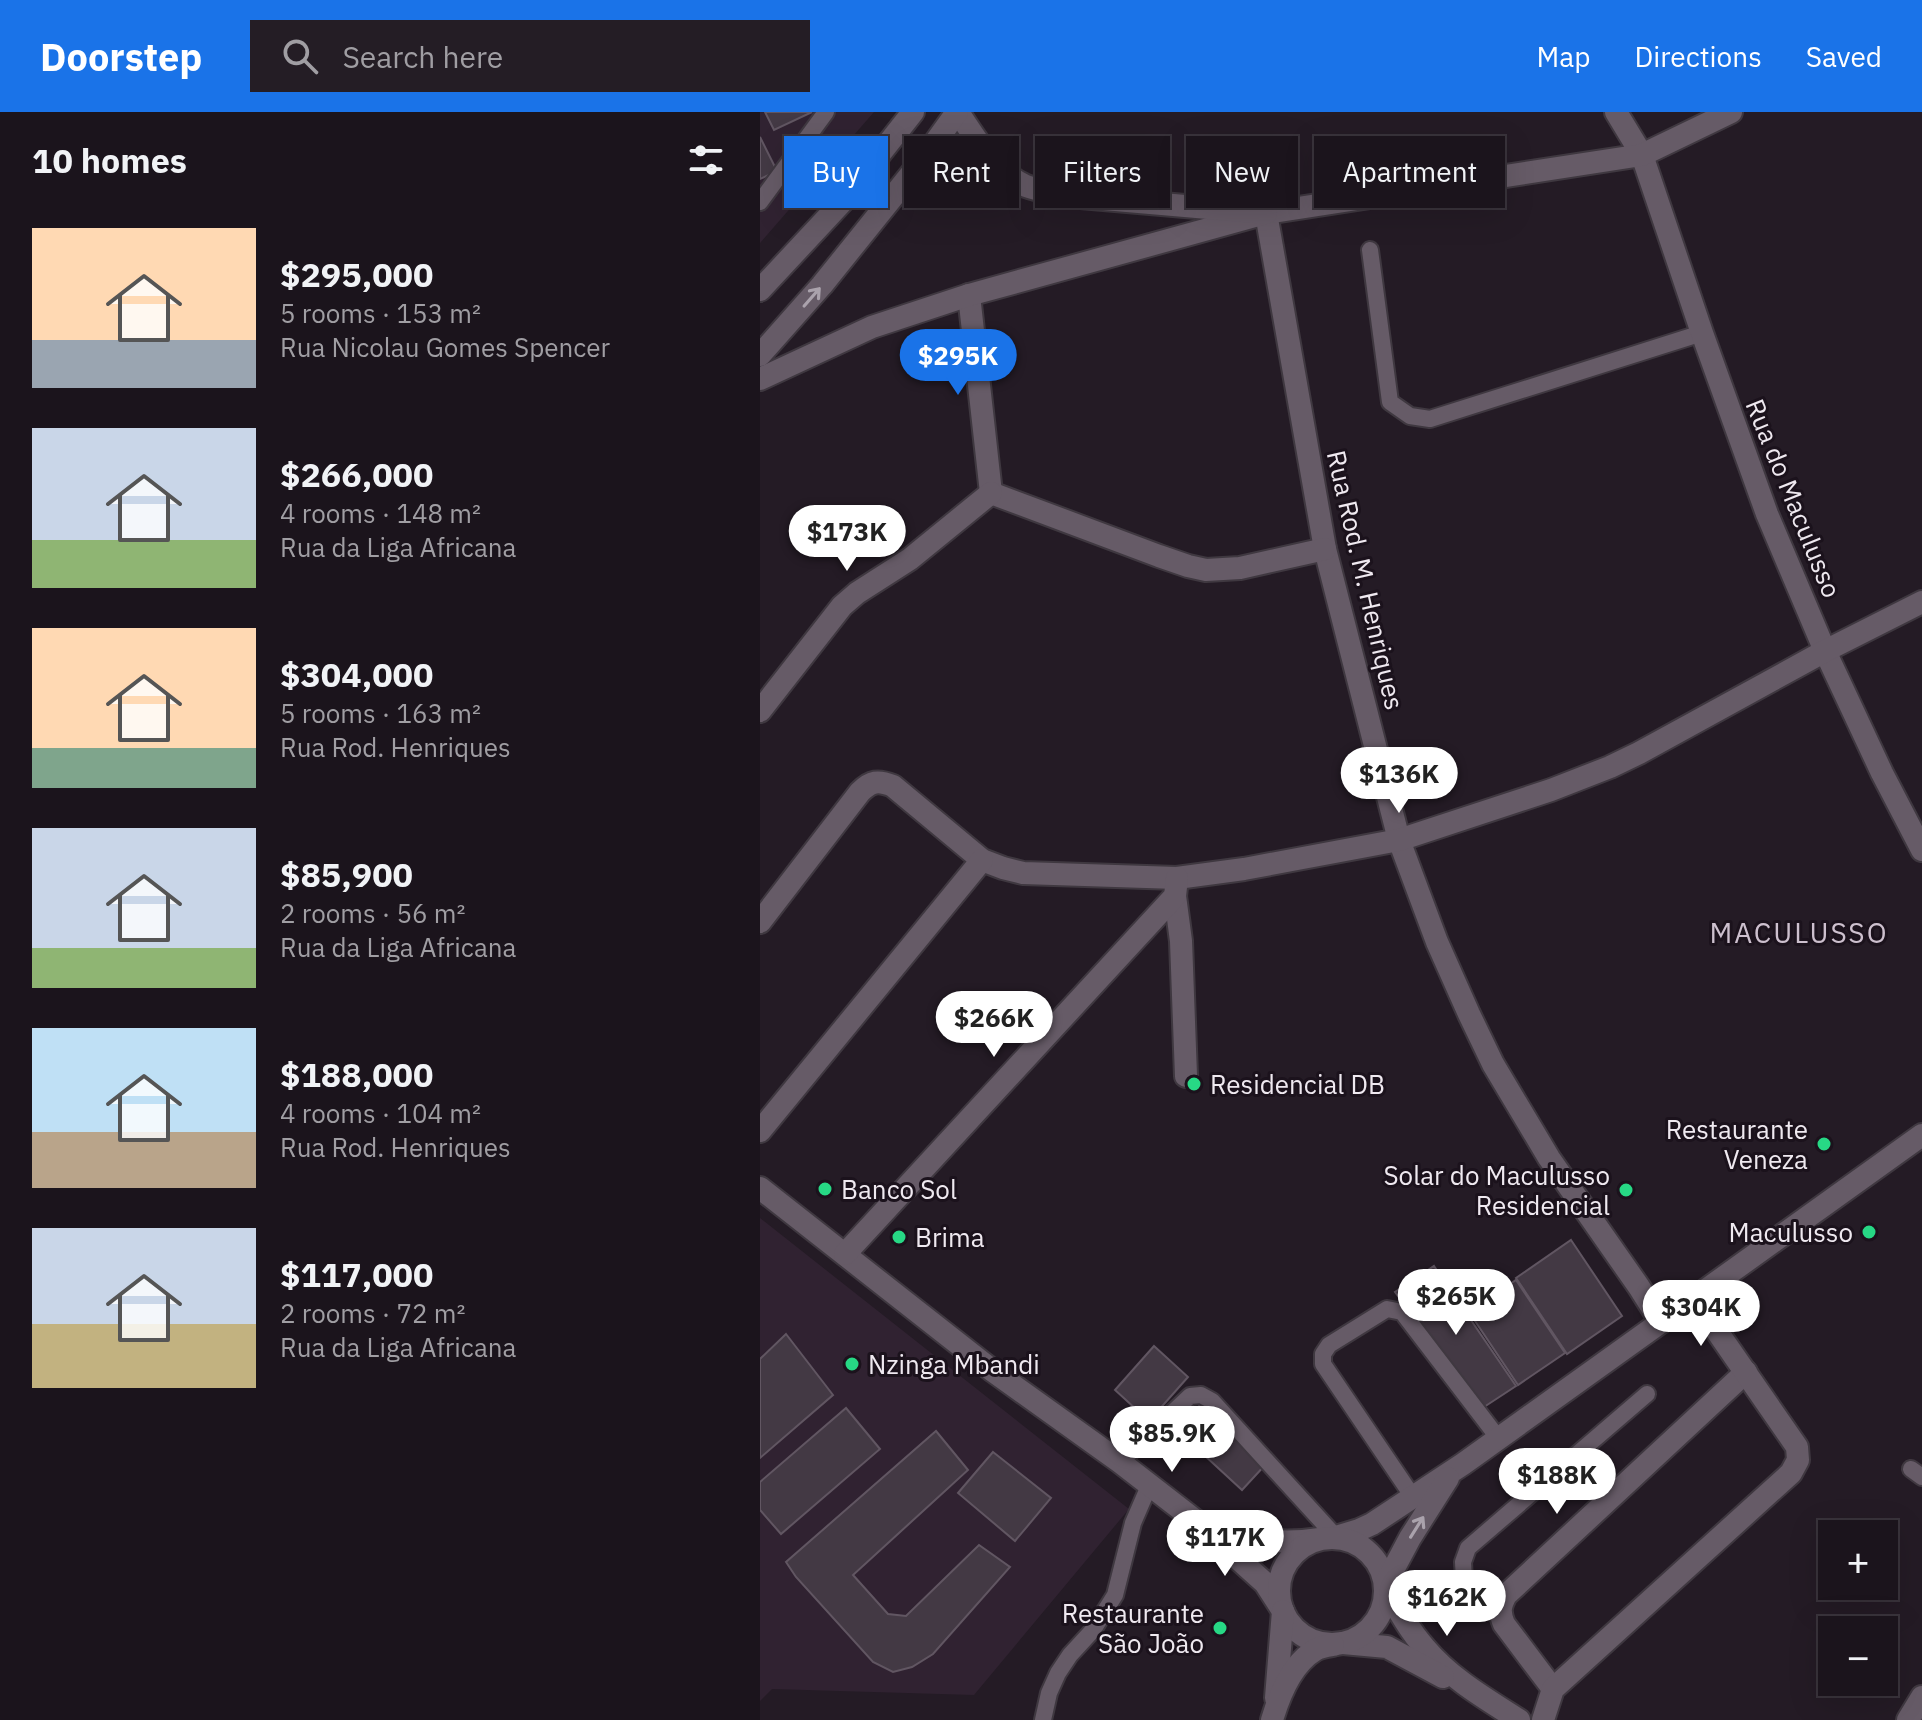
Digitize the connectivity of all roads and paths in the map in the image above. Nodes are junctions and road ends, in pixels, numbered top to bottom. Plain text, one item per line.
1 (826, 112) edge
2 (913, 112) edge
3 (957, 112) edge
4 (1616, 112) edge
5 (1731, 112) edge
6 (1642, 155) junction
7 (760, 202) edge
8 (1266, 213) junction
9 (1370, 250) dead end
10 (760, 290) edge
11 (969, 295) junction
12 (1702, 333) junction
13 (760, 355) edge
14 (760, 379) edge
15 (991, 493) junction
16 (1325, 549) junction
17 (1922, 602) edge
18 (1825, 651) junction
19 (760, 711) edge
20 (1399, 840) junction
21 (1922, 850) edge
22 (982, 860) junction
23 (1176, 887) junction
24 (760, 922) edge
25 (1186, 1076) dead end
26 (760, 1131) edge
27 (1922, 1135) edge
28 (760, 1188) edge
29 (845, 1254) junction
30 (1694, 1298) junction
31 (1661, 1322) junction
32 (1746, 1372) junction
33 (1647, 1394) dead end
34 (1499, 1439) junction
35 (1120, 1462) junction
36 (1453, 1471) junction
37 (1149, 1486) junction
38 (1413, 1497) junction
39 (1196, 1521) junction
40 (1327, 1538) junction
41 (1385, 1585) junction
42 (1283, 1611) junction
43 (1500, 1614) junction
44 (1343, 1643) junction
45 (1553, 1689) junction
46 (1922, 1697) edge
47 (1493, 1704) junction
48 (1274, 1714) edge
49 (1043, 1720) edge
50 (1519, 1720) edge
51 (1543, 1720) edge
52 (1908, 1720) edge

1 - 7 lane
2 - 10 street
3 - 8 street
13 -> 3 street
4 - 6 street, Rua do Maculusso
5 - 6 street
6 - 8 street
6 - 12 street, Rua do Maculusso
8 - 11 street
8 - 16 street, Rua Rod. M. Henriques
9 - 12 lane
11 - 14 street
11 - 15 street
12 - 18 street, Rua do Maculusso
15 - 16 street
15 - 19 street
16 - 20 street, Rua Rod. M. Henriques
17 - 18 street
18 - 20 street
18 - 21 street, Rua do Maculusso
20 - 23 street
20 - 31 street, Rua Rod. M. Henriques
22 - 23 street
22 - 24 street
22 - 26 street
23 - 25 street
23 - 29 street
27 - 30 street
28 - 29 street
29 - 35 street
30 - 31 street
30 - 32 street
31 - 34 street
32 - 43 street
32 - 45 street
33 - 43 lane
34 - 36 street
34 - 38 lane
35 - 37 street
35 - 40 lane
36 - 38 street
41 -> 36 street
37 - 39 street
37 - 49 lane
38 - 40 street
39 - 40 street
39 - 42 street
40 - 41 street
40 - 42 street
41 - 44 street
41 - 47 street
42 - 44 street
42 - 48 street
43 - 45 street
44 - 47 street
44 - 48 street
45 - 51 street
46 - 52 street
47 - 50 street

